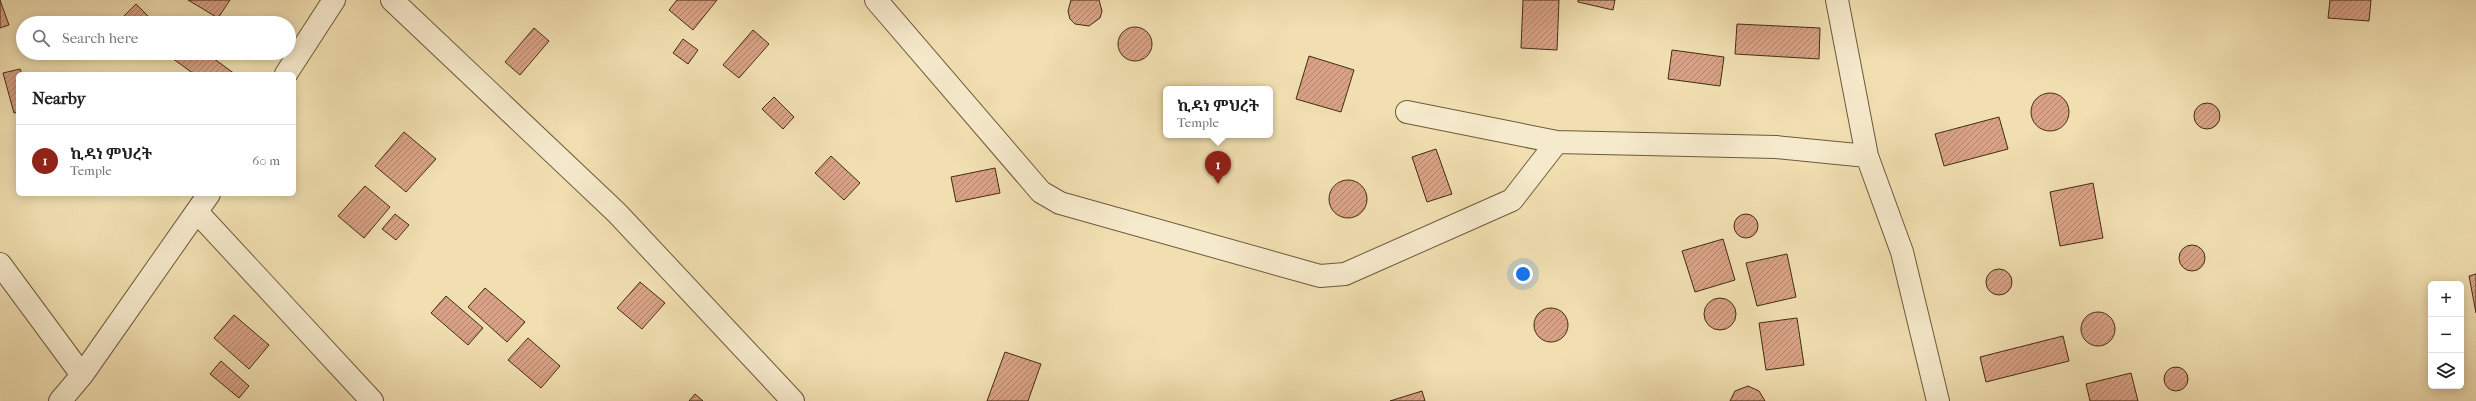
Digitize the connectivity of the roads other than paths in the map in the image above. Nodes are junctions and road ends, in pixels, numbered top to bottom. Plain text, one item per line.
1 (334, 0) edge
2 (392, 0) edge
3 (876, 0) edge
4 (1837, 0) edge
5 (296, 59) edge
6 (295, 60) edge
7 (287, 72) edge
8 (1406, 112) dead end
9 (1557, 142) junction
10 (1867, 156) junction
11 (203, 203) edge
12 (0, 264) edge
13 (82, 375) junction
14 (60, 401) edge
15 (372, 401) edge
16 (793, 401) edge
17 (1938, 401) edge

1 - 5 street
2 - 16 street
3 - 9 street
4 - 10 street
6 - 7 street
8 - 9 street
9 - 10 street
10 - 17 street
11 - 13 street
11 - 15 street
12 - 13 street
13 - 14 street

